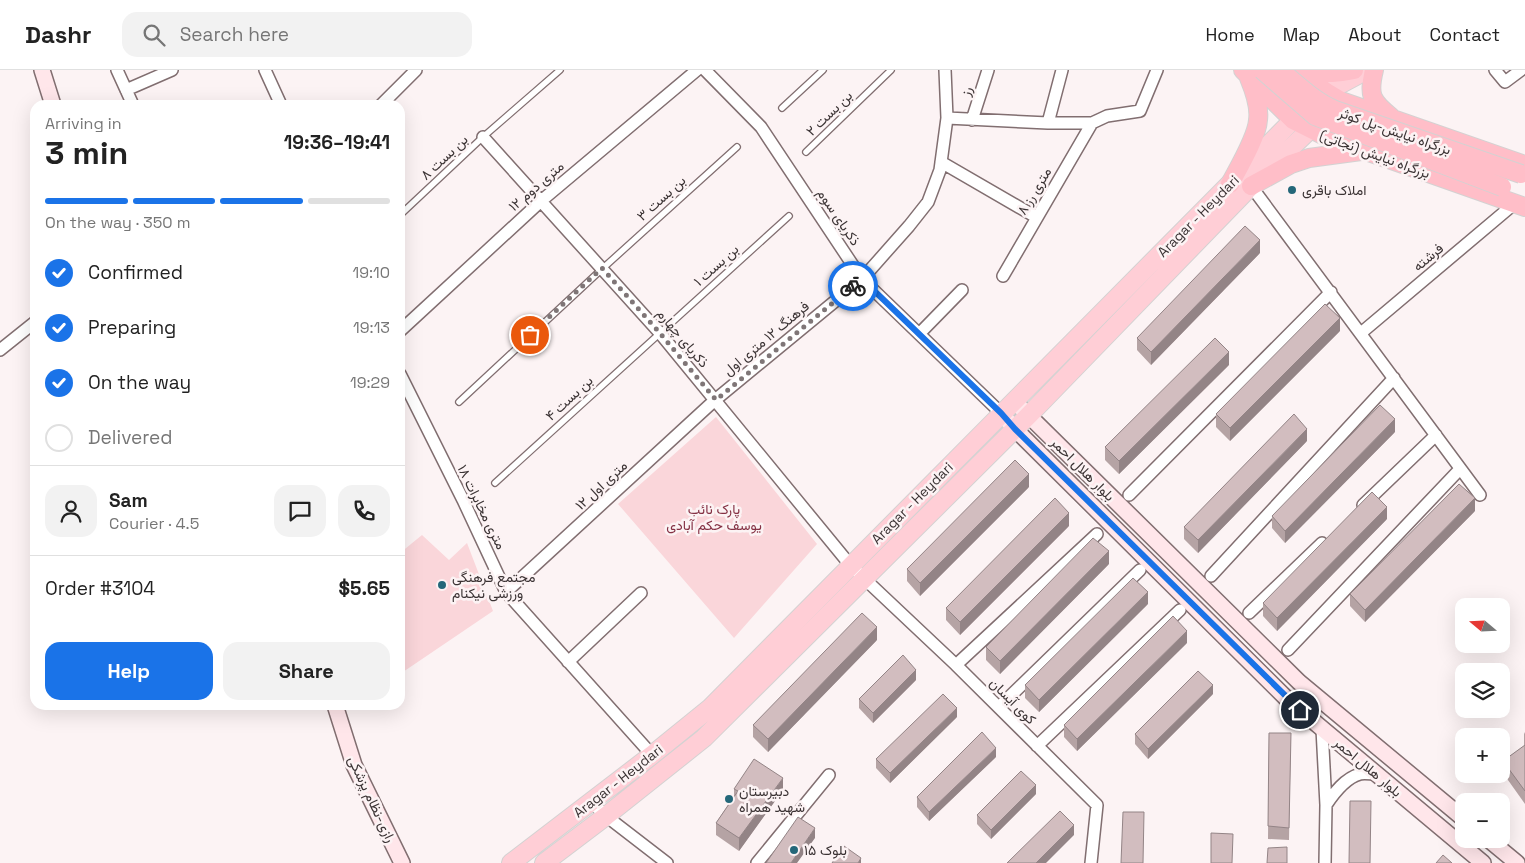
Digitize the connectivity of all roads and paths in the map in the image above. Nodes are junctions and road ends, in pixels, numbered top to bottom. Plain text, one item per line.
1 (42, 70) edge
2 (117, 70) edge
3 (172, 70) edge
4 (266, 70) edge
5 (416, 70) edge
6 (560, 70) edge
7 (697, 70) edge
8 (705, 70) edge
9 (823, 70) edge
10 (891, 70) edge
11 (945, 70) edge
12 (988, 70) edge
13 (1062, 70) edge
14 (1157, 70) edge
15 (1272, 70) edge
16 (1280, 70) edge
17 (1354, 70) edge
18 (1367, 70) edge
19 (1372, 70) edge
20 (1494, 70) edge
21 (1521, 70) edge
22 (1251, 71) edge
23 (1307, 74) edge
24 (126, 90) junction
25 (1326, 92) junction
26 (51, 100) edge
27 (131, 100) edge
28 (279, 100) edge
29 (386, 100) edge
30 (1341, 101) junction
31 (782, 108) dead end
32 (947, 118) junction
33 (972, 120) junction
34 (1395, 120) junction
35 (1048, 123) junction
36 (1092, 123) junction
37 (1301, 125) junction
38 (483, 137) junction
39 (738, 147) dead end
40 (1363, 150) junction
41 (806, 152) dead end
42 (941, 162) junction
43 (1524, 171) edge
44 (1230, 184) junction
45 (1251, 186) junction
46 (541, 201) junction
47 (1521, 202) edge
48 (405, 210) edge
49 (789, 216) dead end
50 (1036, 217) junction
51 (602, 268) junction
52 (1002, 276) dead end
53 (862, 279) junction
54 (962, 290) dead end
55 (1331, 292) junction
56 (30, 326) edge
57 (405, 326) edge
58 (659, 332) junction
59 (1361, 333) junction
60 (919, 334) junction
61 (0, 350) edge
62 (1394, 378) junction
63 (405, 384) edge
64 (716, 400) junction
65 (1014, 400) junction
66 (459, 402) dead end
67 (1001, 413) junction
68 (1029, 415) junction
69 (1015, 429) junction
70 (1436, 435) junction
71 (1460, 469) junction
72 (495, 483) dead end
73 (1129, 495) dead end
74 (1480, 496) dead end
75 (1357, 510) edge
76 (1096, 534) dead end
77 (1328, 538) edge
78 (851, 566) junction
79 (1140, 570) dead end
80 (1211, 576) dead end
81 (864, 578) junction
82 (506, 592) junction
83 (641, 592) dead end
84 (1180, 610) dead end
85 (1249, 613) dead end
86 (1288, 650) dead end
87 (568, 662) junction
88 (956, 665) junction
89 (998, 707) junction
90 (337, 710) edge
91 (1344, 720) junction
92 (1326, 732) junction
93 (1037, 746) junction
94 (652, 755) junction
95 (1390, 758) junction
96 (1376, 774) junction
97 (829, 775) dead end
98 (591, 802) junction
99 (1326, 805) junction
100 (1455, 811) edge
101 (606, 816) junction
102 (1499, 848) edge
103 (402, 863) edge
104 (511, 863) edge
105 (544, 863) edge
106 (667, 863) edge
107 (757, 863) edge
108 (1091, 863) edge
109 (1325, 863) edge
110 (1482, 863) edge
111 (1517, 863) edge

1 - 26 main road
2 - 24 street
3 - 24 street
4 - 28 street
5 - 29 street
6 - 38 lane, بن بست ۸
7 - 46 street, ۱۲ متری دوم
8 - 53 street, ذکریای سوم
9 - 31 lane
10 - 41 lane, بن بست ۲
11 - 32 street, فرهنگ ۱۲ متری اول
12 - 33 street, رز
13 - 35 street
14 - 36 street
15 - 22 highway
16 - 43 highway, بزرگراه نیایش-پل کوثر, bridge
17 - 23 highway
18 - 25 main road
19 - 30 main road
19 - 34 highway
20 - 21 street
22 - 37 highway, بزرگراه نیایش (نجاتی)
22 - 44 highway
22 - 47 highway, بزرگراه نیایش-پل کوثر, bridge
23 - 25 highway
24 - 27 street
25 - 30 highway
25 - 37 main road
30 - 34 highway
30 - 37 main road
32 - 33 street
32 - 42 street, فرهنگ ۱۲ متری اول
33 - 35 street
34 - 43 highway
35 - 36 street
36 - 50 street, ۸ متری رز
37 - 40 highway, بزرگراه نیایش (نجاتی)
37 - 44 main road, Aragar - Heydari
37 - 45 main road, Aragar - Heydari
38 - 46 street, ذکریای چهارم
38 - 48 lane, بن بست ۸
39 - 51 lane, بن بست ۳
40 - 45 highway
40 - 47 highway, بزرگراه نیایش (نجاتی)
42 - 50 street
42 - 53 street, فرهنگ ۱۲ متری اول
44 - 65 main road, Aragar - Heydari
45 - 55 street
45 - 68 main road, Aragar - Heydari
46 - 51 street, ذکریای چهارم
46 - 57 street, ۱۲ متری دوم
47 - 59 street, فرشته
49 - 58 lane, بن بست ۱
50 - 52 street, ۸ متری رز
51 - 58 street, ذکریای چهارم
51 - 66 lane, بن بست ۳
53 - 60 street, ذکریای سوم
53 - 64 street, فرهنگ ۱۲ متری اول
54 - 60 street
55 - 59 street
55 - 73 street
56 - 61 street
58 - 64 street, ذکریای چهارم
58 - 72 lane, بن بست ۴
59 - 62 street
60 - 67 street, ذکریای سوم
62 - 70 street
62 - 80 street
63 - 82 street, ۱۸ متری مخابرات
64 - 78 street, ذکریای چهارم
64 - 82 street, ۱۲ متری اول
65 - 67 main road, Aragar - Heydari
65 - 68 main road, بلوار هلال احمر
67 - 69 main road, بلوار هلال احمر
67 - 78 main road, Aragar - Heydari
68 - 69 main road, Aragar - Heydari
68 - 91 main road, بلوار هلال احمر
69 - 81 main road, Aragar - Heydari
69 - 92 main road, بلوار هلال احمر
70 - 71 street
70 - 75 street
71 - 74 street
71 - 86 street
76 - 88 street
77 - 85 street
78 - 81 street, ذکریای چهارم
78 - 94 main road, Aragar - Heydari
79 - 89 street
81 - 88 street, کوی آیسان
81 - 101 main road, Aragar - Heydari
82 - 87 street, ۱۸ متری مخابرات
83 - 87 street
84 - 93 street
87 - 94 street, ۱۸ متری مخابرات
88 - 89 street, کوی آیسان
89 - 93 street, کوی آیسان
90 - 103 main road, رازی-نظام پزشکی
91 - 92 main road
91 - 95 main road, بلوار هلال احمر
92 - 96 main road, بلوار هلال احمر
92 - 99 street
93 - 108 street, کوی آیسان
94 - 98 main road, Aragar - Heydari
95 - 96 main road
95 - 100 main road, بلوار هلال احمر
96 - 99 street
96 - 110 main road, بلوار هلال احمر
97 - 107 street
98 - 101 street
98 - 104 main road, Aragar - Heydari
99 - 109 street
101 - 105 main road, Aragar - Heydari
101 - 106 street
102 - 111 main road

